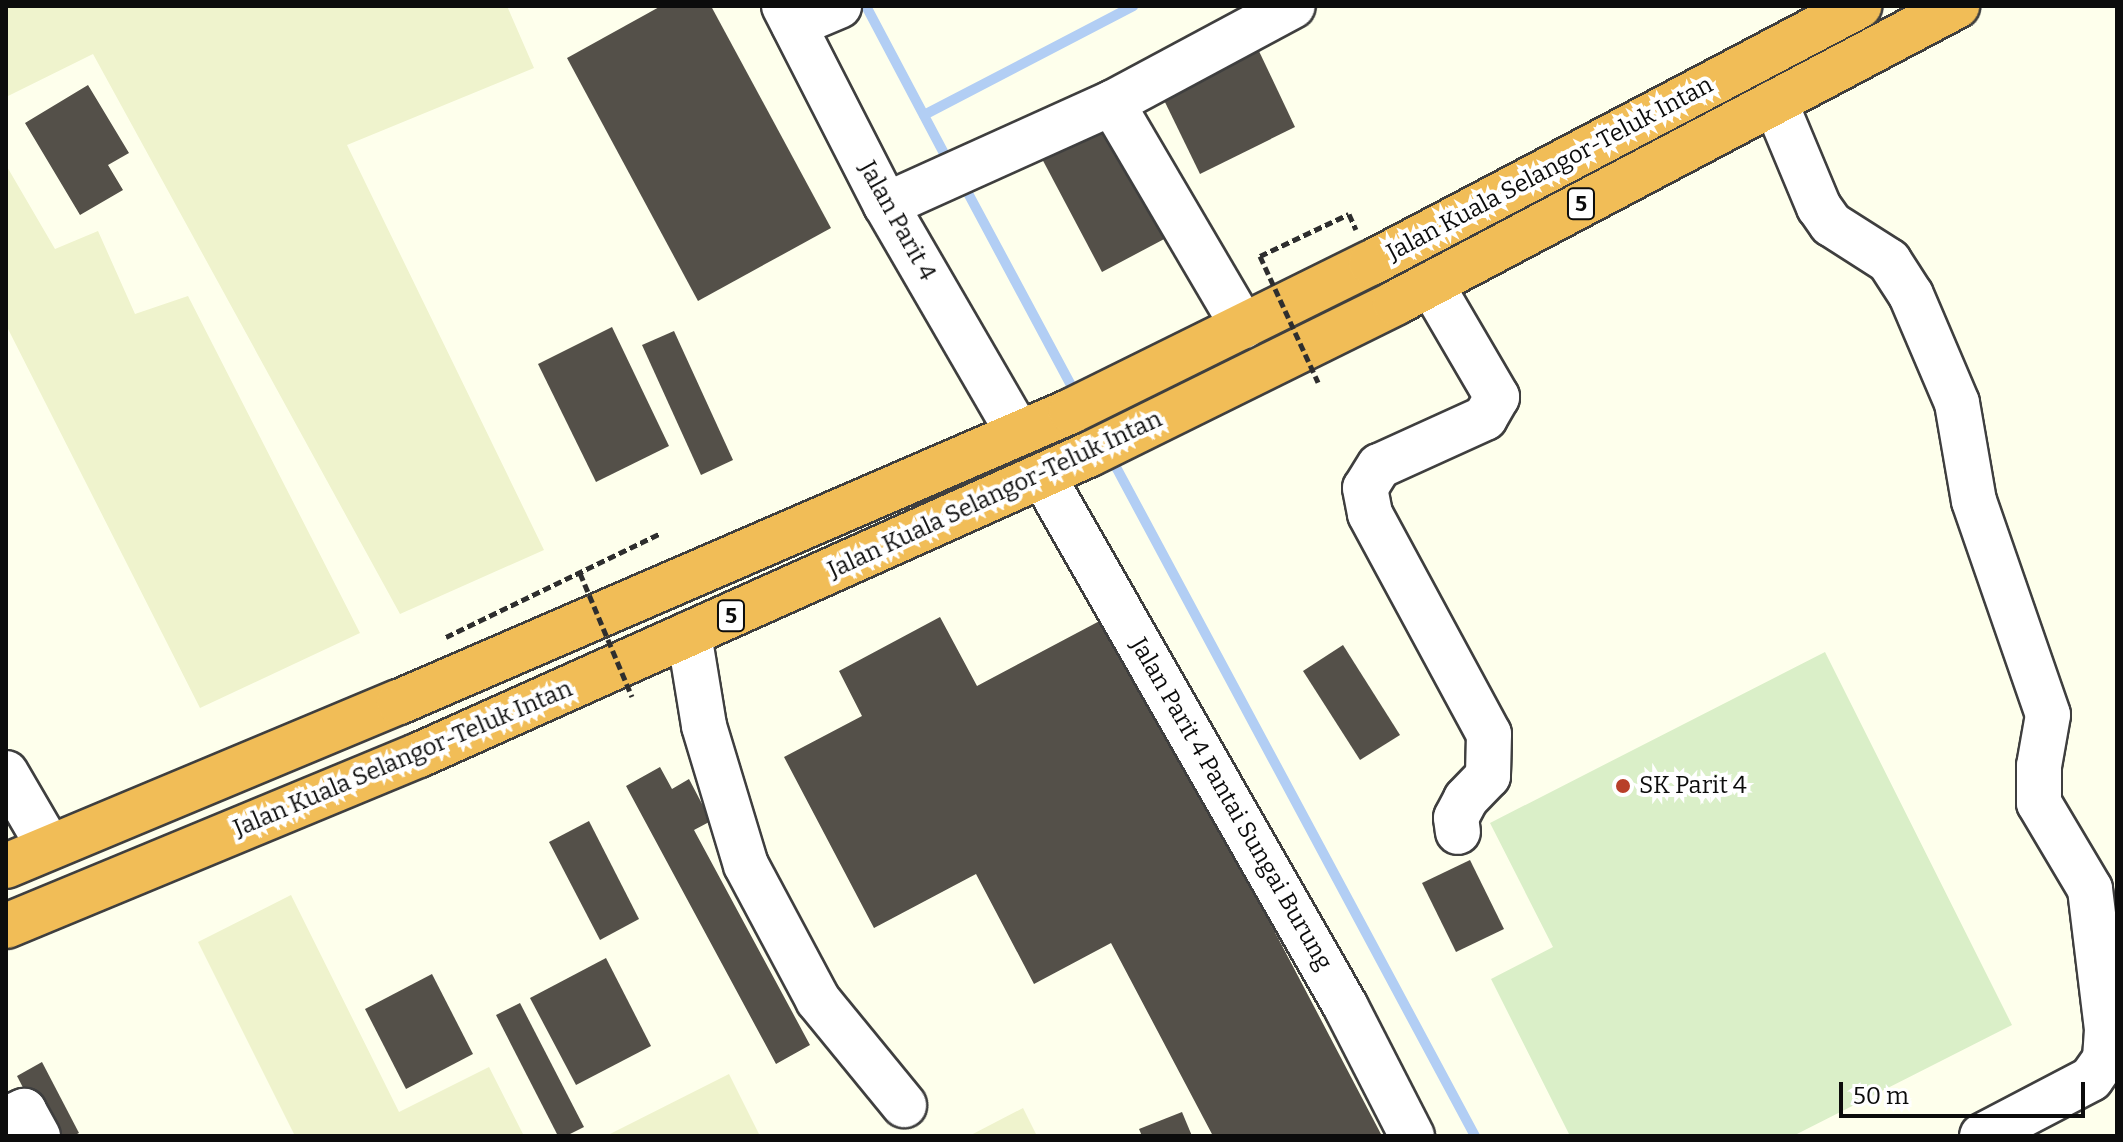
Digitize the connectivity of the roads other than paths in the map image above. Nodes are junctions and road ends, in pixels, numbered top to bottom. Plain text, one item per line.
1 (839, 6) edge
2 (1293, 6) edge
3 (1859, 6) edge
4 (1957, 6) edge
5 (789, 15) edge
6 (1775, 102) junction
7 (1112, 103) junction
8 (886, 205) junction
9 (1431, 284) junction
10 (1243, 326) junction
11 (1018, 433) junction
12 (1043, 476) junction
13 (689, 634) junction
14 (6, 773) edge
15 (1458, 832) dead end
16 (49, 847) junction
17 (6, 866) edge
18 (6, 926) edge
19 (904, 1105) dead end
20 (6, 1119) edge
21 (38, 1136) edge
22 (1412, 1136) edge
23 (1982, 1136) edge

1 - 5 street
2 - 7 street
3 - 10 highway, Jalan Kuala Selangor-Teluk Intan / 5
4 - 6 highway, Jalan Kuala Selangor-Teluk Intan / 5
5 - 8 street, Jalan Parit 4
6 - 9 highway, Jalan Kuala Selangor-Teluk Intan / 5
6 - 23 street
7 - 8 street
7 - 10 street
8 - 11 street, Jalan Parit 4
9 - 12 highway, Jalan Kuala Selangor-Teluk Intan / 5
9 - 15 street
10 - 11 highway, Jalan Kuala Selangor-Teluk Intan / 5
11 - 16 highway, Jalan Kuala Selangor-Teluk Intan / 5
12 - 13 highway, Jalan Kuala Selangor-Teluk Intan / 5
12 - 22 street, Jalan Parit 4 Pantai Sungai Burung
13 - 18 highway, Jalan Kuala Selangor-Teluk Intan / 5
13 - 19 street
14 - 16 street
16 - 17 highway, Jalan Kuala Selangor-Teluk Intan / 5
20 - 21 street

